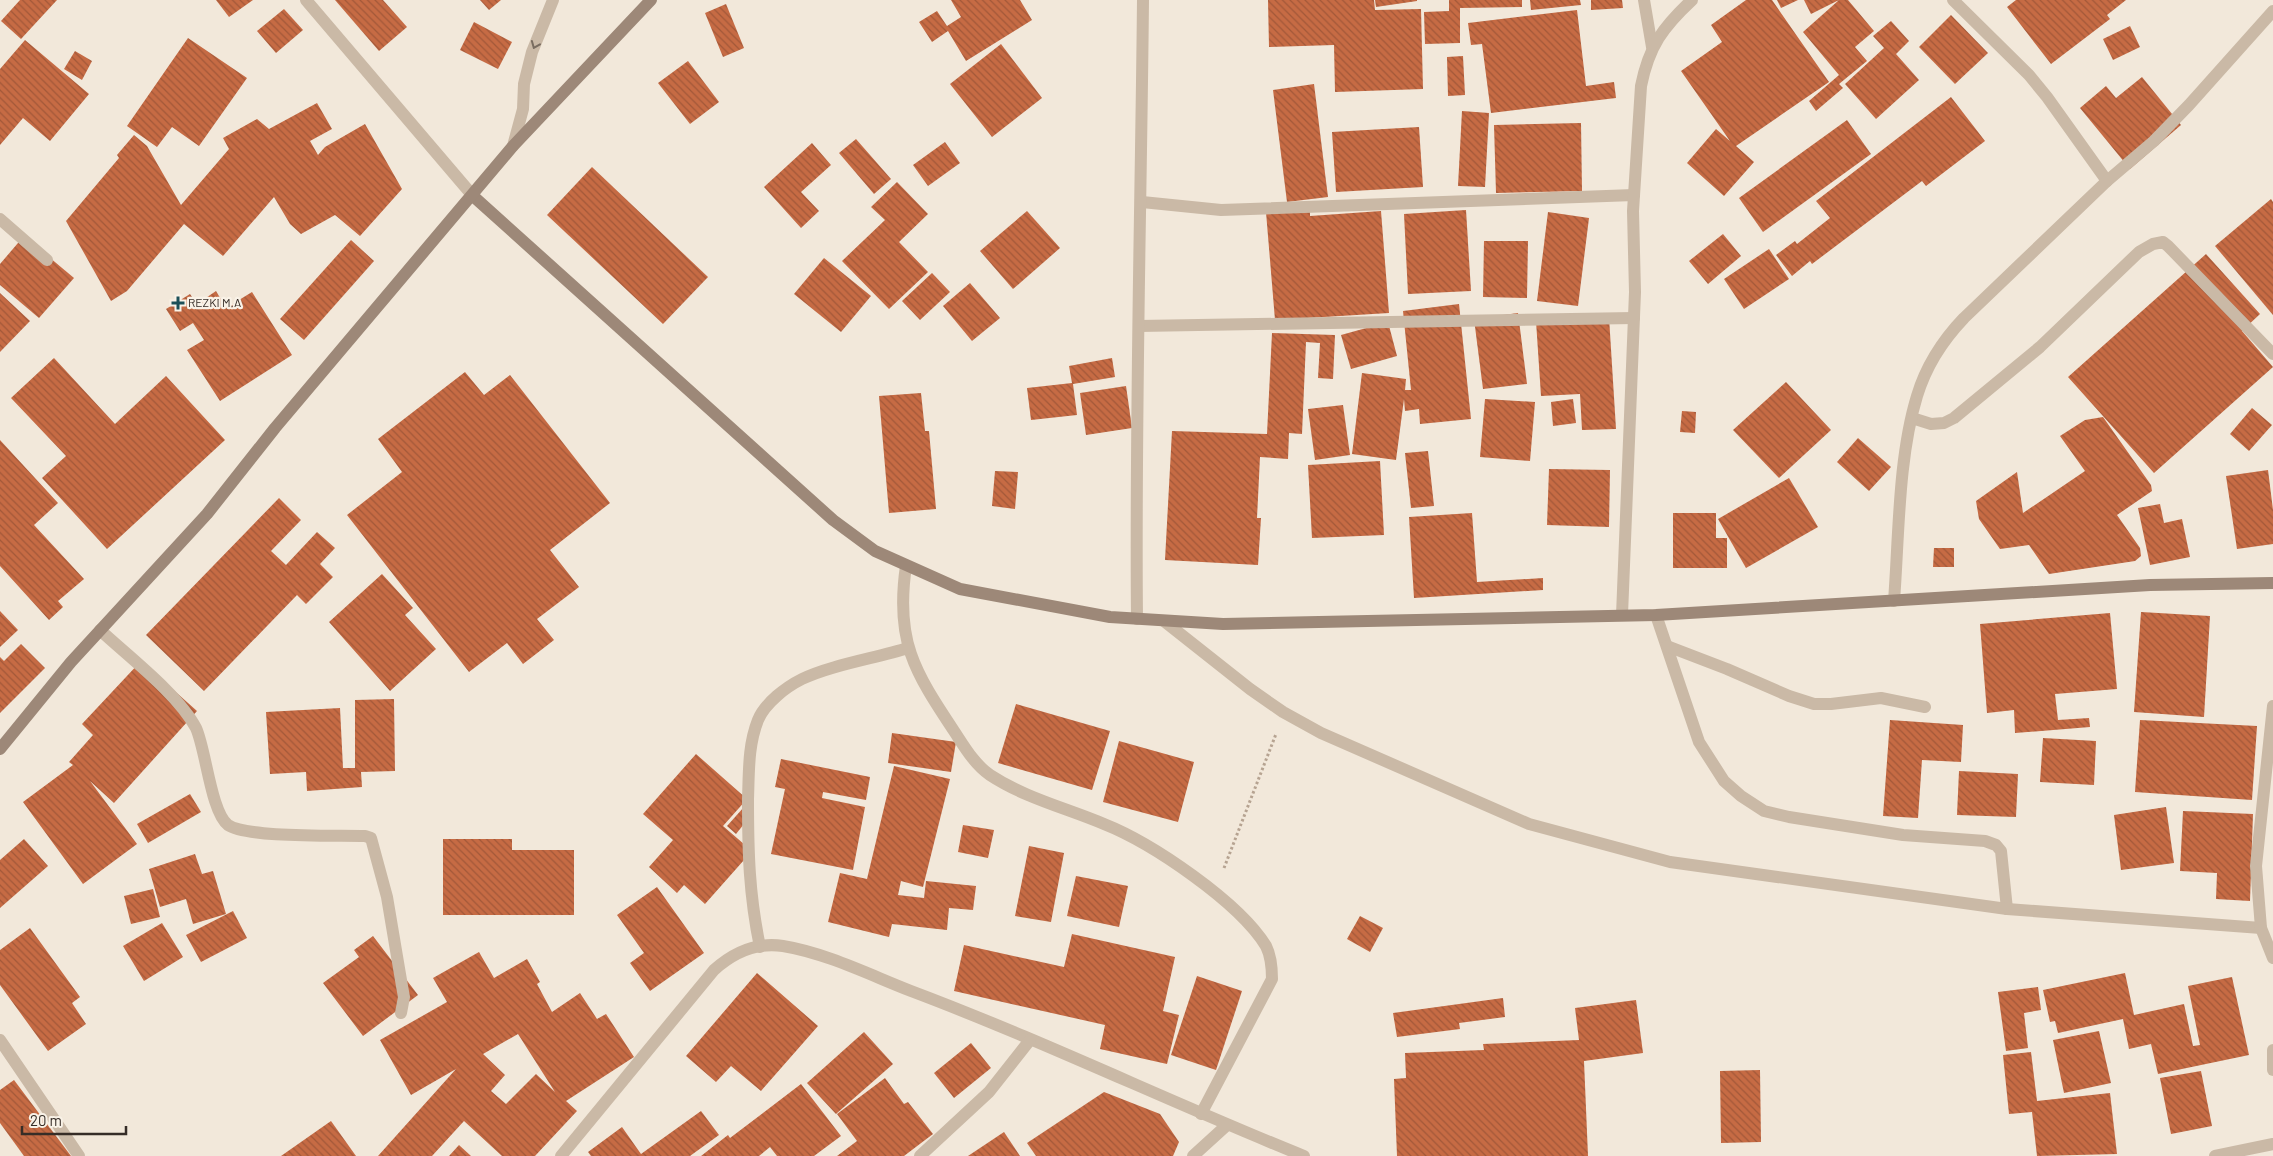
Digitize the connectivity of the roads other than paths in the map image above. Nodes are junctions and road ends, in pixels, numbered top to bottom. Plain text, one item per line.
1 (306, 0) edge
2 (553, 0) edge
3 (651, 0) edge
4 (1143, 0) edge
5 (1644, 0) edge
6 (1692, 0) edge
7 (1953, 0) edge
8 (2273, 11) edge
9 (1652, 48) junction
10 (513, 146) junction
11 (2107, 181) junction
12 (1634, 195) junction
13 (473, 196) junction
14 (1142, 202) junction
15 (0, 219) edge
16 (47, 260) dead end
17 (1634, 318) junction
18 (1139, 326) junction
19 (2273, 354) edge
20 (1912, 418) junction
21 (906, 566) junction
22 (2273, 583) edge
23 (1894, 601) junction
24 (1622, 615) junction
25 (1656, 615) junction
26 (1137, 619) junction
27 (1164, 621) junction
28 (100, 630) junction
29 (1667, 646) junction
30 (908, 648) junction
31 (2273, 706) edge
32 (1925, 707) dead end
33 (0, 749) edge
34 (2007, 908) junction
35 (2261, 928) junction
36 (760, 947) junction
37 (2273, 958) edge
38 (401, 1013) dead end
39 (0, 1040) edge
40 (1030, 1040) junction
41 (2273, 1050) edge
42 (2273, 1070) edge
43 (1200, 1114) junction
44 (1227, 1125) junction
45 (2273, 1144) edge
46 (79, 1156) edge
47 (561, 1156) edge
48 (920, 1156) edge
49 (1193, 1156) edge
50 (1304, 1156) edge
51 (2215, 1156) edge

1 - 13 street
2 -> 10 street
3 - 10 street
4 - 14 street
5 - 9 street
6 - 9 street
7 - 11 street
8 - 11 street
9 - 12 street
10 - 13 street
11 - 20 street
12 - 14 street
12 - 17 street
13 - 21 street
13 - 28 street
14 - 18 street
15 - 16 street
17 - 18 street
17 - 24 street
18 - 26 street
19 - 20 street
20 - 23 street
21 - 26 street
21 - 30 street
22 - 23 street
23 - 25 street
24 - 25 street
24 - 27 street
25 - 29 street
26 - 27 street
27 - 34 street
28 - 33 street
28 - 38 street
29 - 32 street
29 - 34 street
30 - 36 street
30 - 43 street
31 - 35 street
34 - 35 street
35 - 37 street
36 - 40 street
36 - 47 street
39 - 46 street
40 - 43 street
40 - 48 street
41 - 42 street
43 - 44 street
44 - 49 street
44 - 50 street
45 - 51 street

